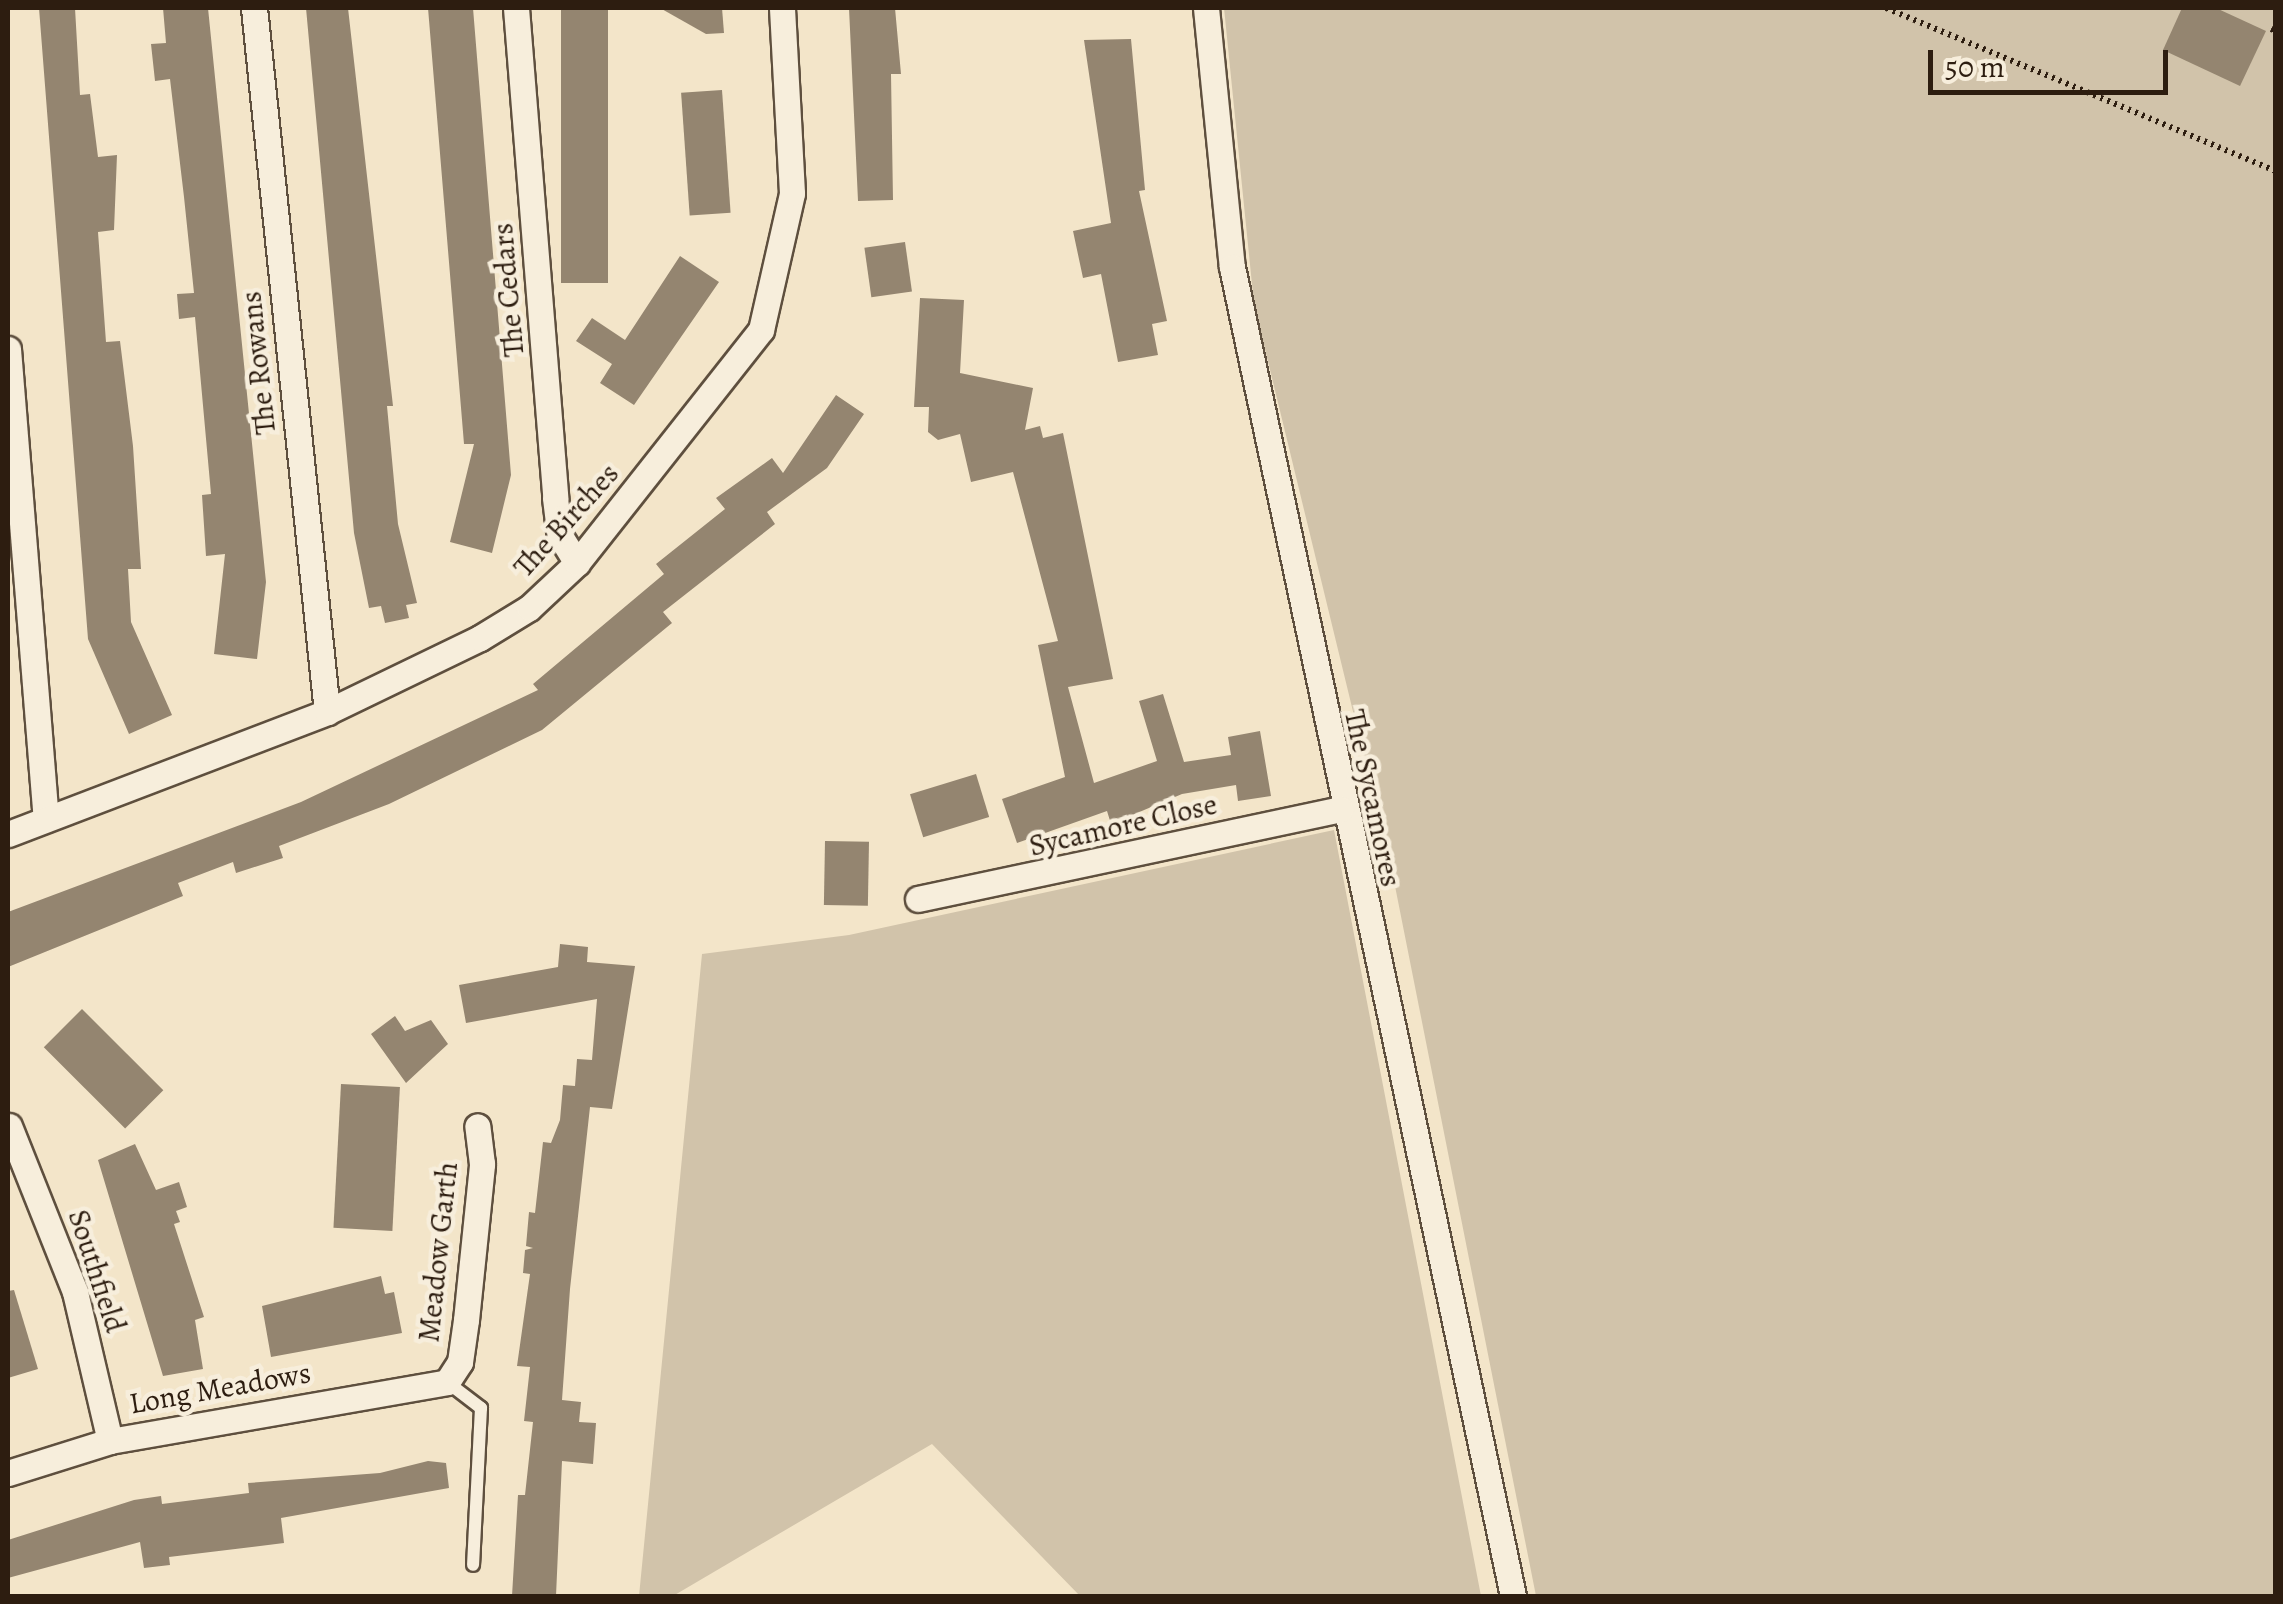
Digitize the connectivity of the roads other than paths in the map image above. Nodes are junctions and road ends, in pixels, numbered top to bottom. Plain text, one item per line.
1 (254, 8) edge
2 (516, 8) edge
3 (782, 8) edge
4 (1206, 8) edge
5 (8, 349) edge
6 (577, 563) junction
7 (327, 712) junction
8 (1342, 809) junction
9 (46, 818) junction
10 (8, 834) edge
11 (918, 899) dead end
12 (9, 1126) edge
13 (477, 1126) dead end
14 (447, 1382) junction
15 (110, 1441) junction
16 (8, 1472) edge
17 (472, 1565) dead end
18 (1513, 1596) edge

1 - 7 street, The Rowans
2 - 6 street, The Cedars
3 - 6 street, The Birches
4 - 8 street, The Sycamores
5 - 9 street
6 - 7 street, The Birches
7 - 9 street, The Birches
8 - 11 street, Sycamore Close
8 - 18 street, The Sycamores
9 - 10 street, The Birches
12 - 15 street, Southfield
13 - 14 street, Meadow Garth
14 - 15 street, Long Meadows
14 - 17 lane
15 - 16 street, Long Meadows

